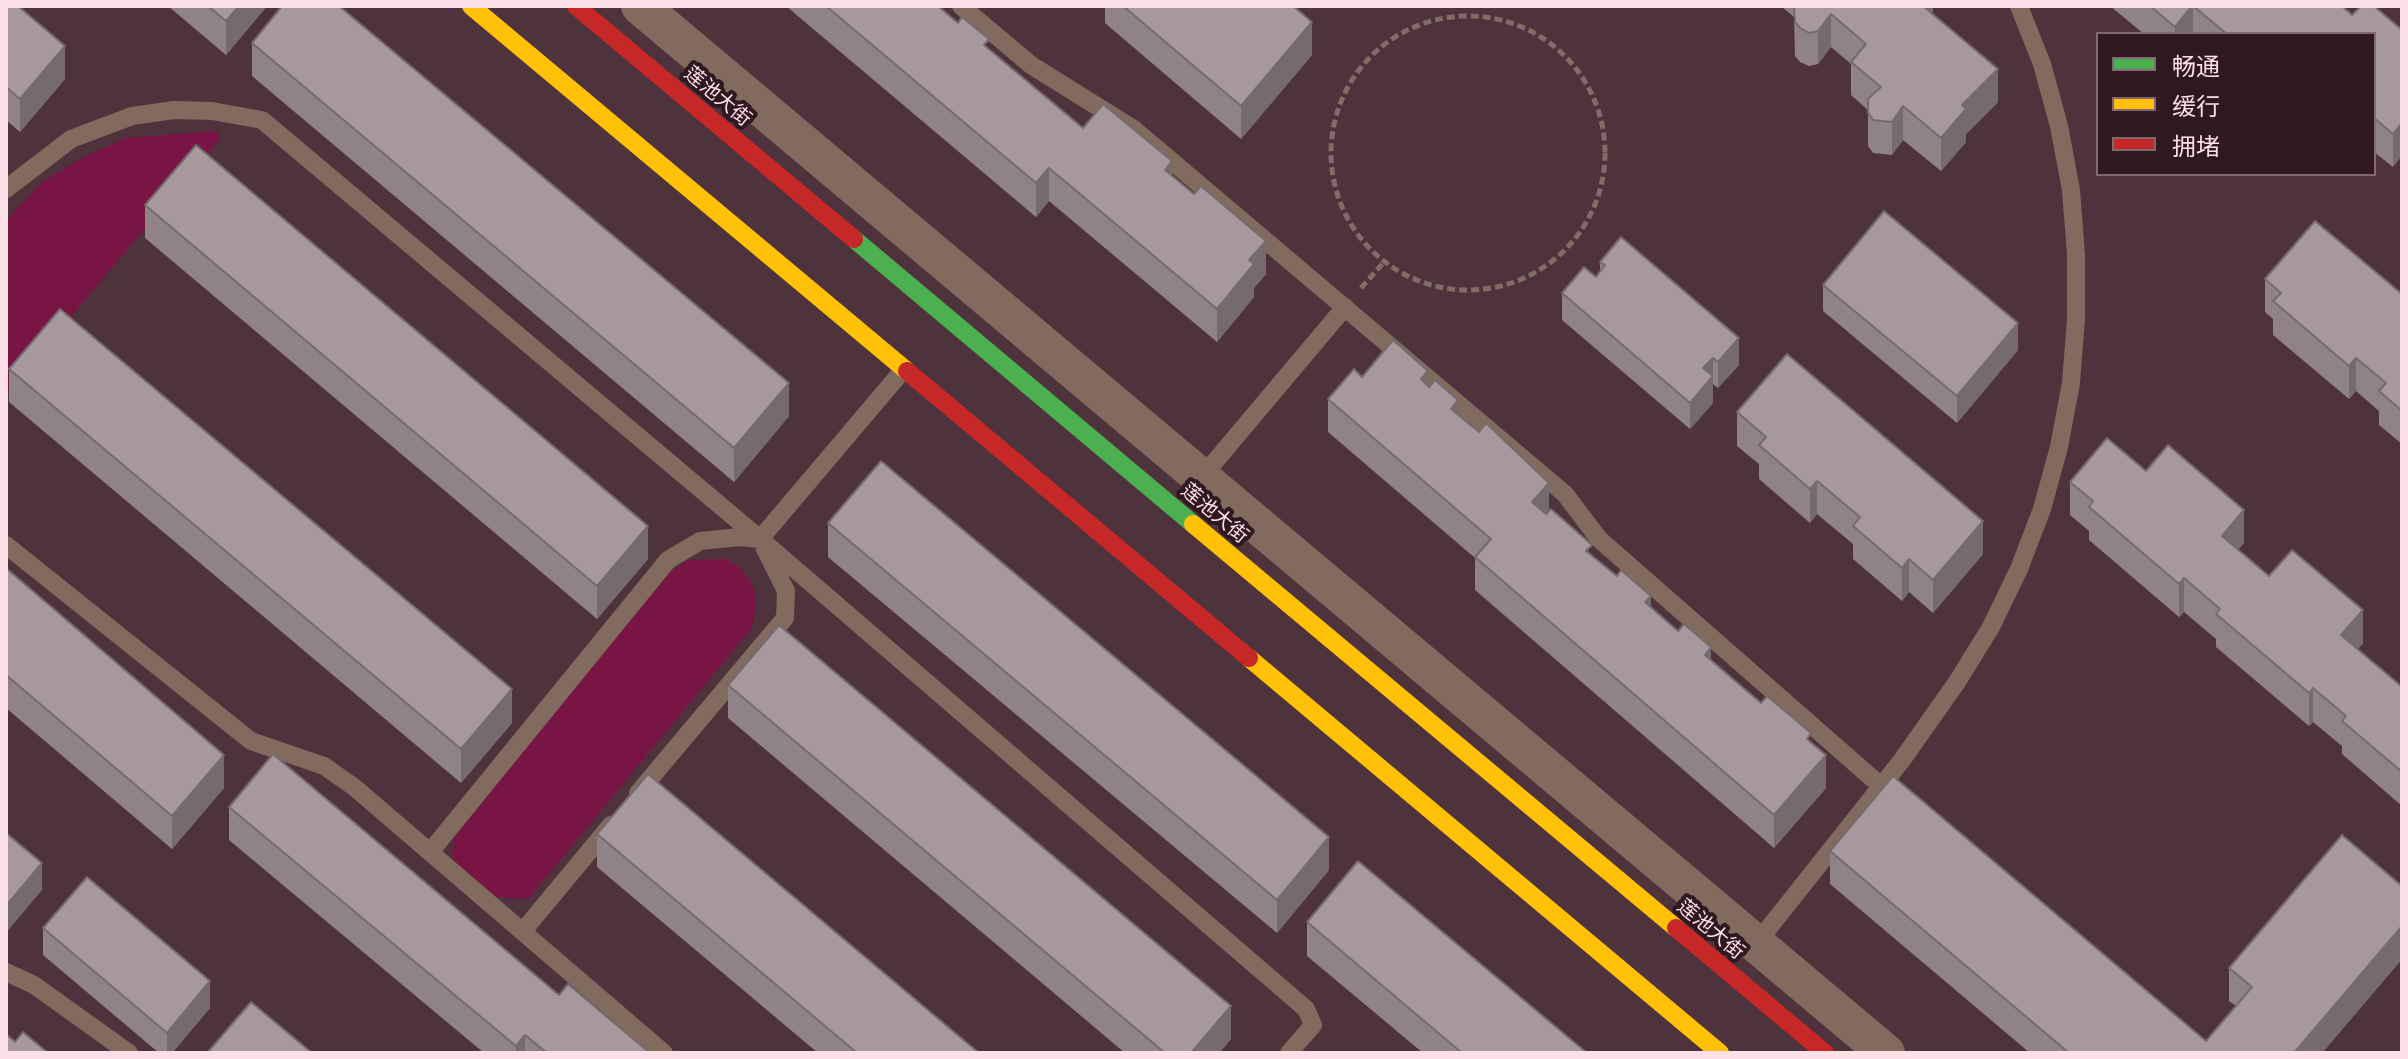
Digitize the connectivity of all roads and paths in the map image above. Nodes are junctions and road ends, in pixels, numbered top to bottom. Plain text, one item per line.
1 (471, 6) edge
2 (576, 6) edge
3 (961, 6) edge
4 (2019, 6) edge
5 (648, 8) edge
6 (1497, 19) joint
7 (6, 189) edge
8 (1345, 307) junction
9 (904, 369) junction
10 (1201, 478) junction
11 (760, 539) junction
12 (6, 545) edge
13 (1881, 786) junction
14 (430, 852) junction
15 (523, 931) junction
16 (1756, 944) junction
17 (6, 972) edge
18 (129, 1053) edge
19 (664, 1053) edge
20 (1289, 1053) edge
21 (1720, 1053) edge
22 (1825, 1053) edge
23 (1886, 1053) edge

1 - 9 main road
2 - 22 main road, 莲池大街
3 - 8 lane
4 - 13 lane
5 - 10 street
6 - 6 path
7 - 11 lane
8 - 10 lane
8 - 13 lane
9 - 11 lane
9 - 21 main road
10 - 16 street
11 - 14 lane
11 - 15 lane
11 - 20 lane
12 - 14 lane
13 - 16 lane
14 - 15 lane
15 - 19 lane
16 - 23 street
17 - 18 lane

